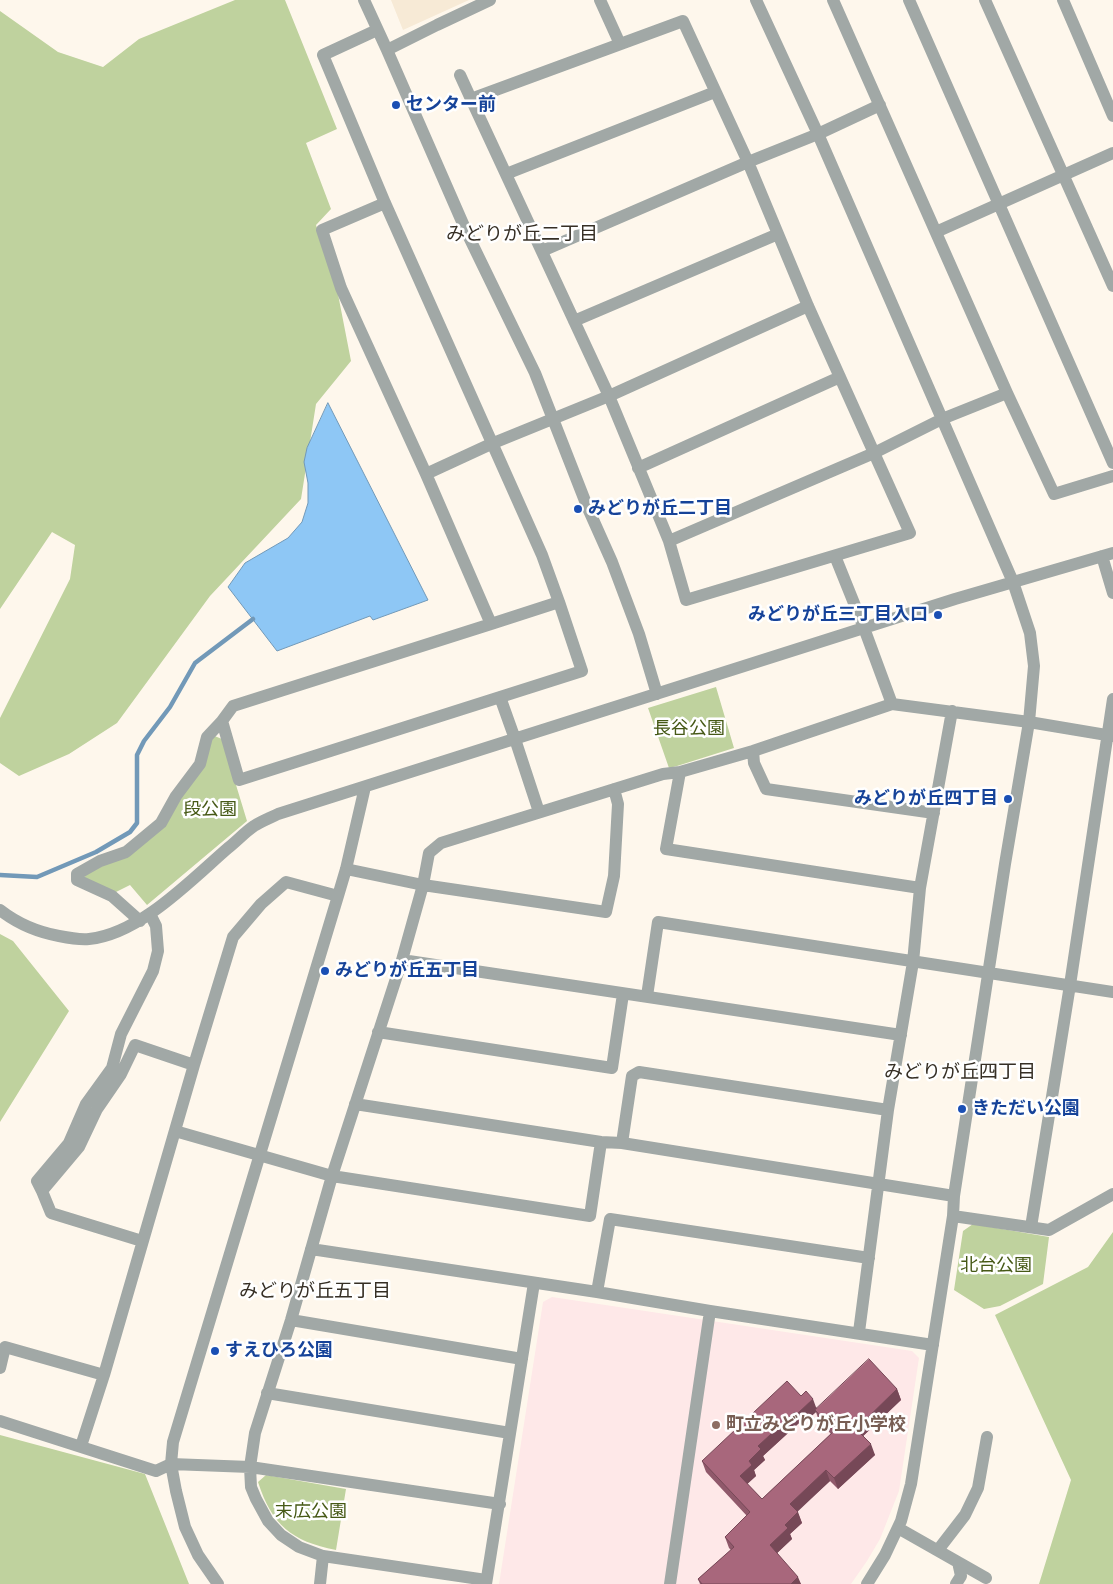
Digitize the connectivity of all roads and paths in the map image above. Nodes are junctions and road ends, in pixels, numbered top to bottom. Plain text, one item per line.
1 (364, 0) edge
2 (490, 0) edge
3 (600, 0) edge
4 (756, 0) edge
5 (833, 0) edge
6 (909, 0) edge
7 (985, 0) edge
8 (1063, 0) edge
9 (377, 30) junction
10 (620, 44) junction
11 (387, 50) junction
12 (460, 75) dead end
13 (715, 92) junction
14 (471, 99) junction
15 (880, 105) junction
16 (1113, 116) edge
17 (818, 134) junction
18 (1113, 153) edge
19 (748, 162) junction
20 (506, 174) junction
21 (1064, 175) junction
22 (385, 203) junction
23 (998, 204) junction
24 (936, 232) junction
25 (778, 234) junction
26 (542, 251) junction
27 (1113, 286) edge
28 (808, 306) junction
29 (574, 321) junction
30 (840, 377) junction
31 (1007, 393) junction
32 (609, 396) junction
33 (554, 419) junction
34 (942, 419) junction
35 (491, 444) junction
36 (874, 452) junction
37 (1113, 463) edge
38 (638, 468) junction
39 (426, 474) junction
40 (1113, 476) edge
41 (669, 540) junction
42 (1107, 554) edge
43 (835, 556) junction
44 (1013, 582) junction
45 (1113, 593) edge
46 (559, 602) junction
47 (491, 624) junction
48 (864, 628) junction
49 (657, 694) junction
50 (500, 697) junction
51 (1113, 699) edge
52 (892, 704) junction
53 (952, 711) junction
54 (222, 721) junction
55 (1029, 722) junction
56 (1110, 736) edge
57 (515, 738) junction
58 (753, 751) junction
59 (680, 772) junction
60 (365, 786) junction
61 (614, 789) junction
62 (539, 812) junction
63 (934, 813) junction
64 (346, 868) junction
65 (423, 885) junction
66 (920, 888) junction
67 (338, 896) junction
68 (0, 910) edge
69 (145, 917) junction
70 (402, 960) junction
71 (912, 962) junction
72 (989, 974) junction
73 (1070, 985) junction
74 (1113, 992) edge
75 (623, 994) junction
76 (647, 996) junction
77 (378, 1032) junction
78 (900, 1035) junction
79 (194, 1065) junction
80 (355, 1104) junction
81 (888, 1110) junction
82 (175, 1132) junction
83 (601, 1142) junction
84 (622, 1143) junction
85 (259, 1156) junction
86 (332, 1176) junction
87 (880, 1184) junction
88 (42, 1191) junction
89 (1113, 1194) edge
90 (954, 1196) junction
91 (953, 1216) junction
92 (1031, 1227) junction
93 (142, 1240) junction
94 (311, 1249) junction
95 (868, 1258) junction
96 (534, 1282) junction
97 (597, 1292) junction
98 (710, 1311) junction
99 (291, 1320) junction
100 (859, 1332) junction
101 (933, 1345) junction
102 (522, 1359) junction
103 (0, 1368) edge
104 (104, 1376) junction
105 (267, 1393) junction
106 (0, 1421) edge
107 (510, 1433) junction
108 (988, 1437) dead end
109 (81, 1446) junction
110 (171, 1464) junction
111 (250, 1467) junction
112 (500, 1504) junction
113 (898, 1528) junction
114 (938, 1550) junction
115 (323, 1556) junction
116 (958, 1562) junction
117 (986, 1578) dead end
118 (486, 1582) edge
119 (218, 1584) edge
120 (320, 1584) edge
121 (670, 1584) edge
122 (867, 1584) edge
123 (956, 1584) edge

1 - 9 street
2 - 11 street
3 - 10 street
4 - 17 street
5 - 15 street
6 - 23 street
7 - 21 street
8 - 16 street
9 - 11 street
9 - 22 street
10 - 13 street
10 - 14 street
11 - 33 street
12 - 14 street
13 - 19 street
13 - 20 street
14 - 20 street
15 - 17 street
15 - 24 street
17 - 19 street
17 - 34 street
18 - 21 street
19 - 25 street
19 - 26 street
20 - 26 street
21 - 23 street
21 - 27 street
22 - 35 street
22 - 39 street
23 - 24 street
23 - 37 street
24 - 31 street
25 - 28 street
25 - 29 street
26 - 29 street
28 - 30 street
28 - 32 street
29 - 32 street
30 - 36 street
30 - 38 street
31 - 34 street
31 - 40 street
32 - 33 street
32 - 38 street
33 - 35 street
33 - 49 street
34 - 36 street
34 - 44 street
35 - 39 street
35 - 46 street
36 - 41 street
36 - 43 street
38 - 41 street
39 - 47 street
41 - 43 street
42 - 44 street
42 - 45 street
43 - 48 street
44 - 48 street
44 - 55 street
46 - 47 street
46 - 50 street
47 - 54 street
48 - 49 street
48 - 52 street
49 - 57 street
50 - 54 street
50 - 57 street
51 - 56 street
52 - 53 street
52 - 58 street
53 - 55 street
53 - 63 street
54 - 69 street
55 - 56 street
55 - 72 street
56 - 73 street
57 - 60 street
57 - 62 street
58 - 59 street
58 - 63 street
59 - 61 street
59 - 66 street
60 - 64 street
60 - 69 street
61 - 62 street
61 - 65 street
62 - 65 street
63 - 66 street
64 - 65 street
64 - 67 street
65 - 70 street
66 - 71 street
67 - 79 street
67 - 85 street
68 - 69 street
69 - 88 street
70 - 75 street
70 - 77 street
71 - 72 street
71 - 76 street
71 - 78 street
72 - 73 street
72 - 90 street
73 - 74 street
73 - 92 street
75 - 76 street
75 - 77 street
76 - 78 street
77 - 80 street
78 - 81 street
79 - 82 street
79 - 88 street
80 - 83 street
80 - 86 street
81 - 84 street
81 - 87 street
82 - 85 street
82 - 93 street
83 - 84 street
83 - 86 street
84 - 87 street
85 - 86 street
85 - 110 street
86 - 94 street
87 - 90 street
87 - 95 street
88 - 93 street
89 - 92 street
90 - 91 street
91 - 92 street
91 - 101 street
93 - 104 street
94 - 96 street
94 - 99 street
95 - 97 street
95 - 100 street
96 - 97 street
96 - 102 street
97 - 98 street
98 - 100 street
98 - 121 street
99 - 102 street
99 - 105 street
100 - 101 street
101 - 113 street
102 - 107 street
103 - 104 street
104 - 109 street
105 - 107 street
105 - 111 street
106 - 109 street
107 - 112 street
108 - 114 street
109 - 110 street
110 - 111 street
110 - 119 street
111 - 112 street
111 - 115 street
112 - 118 street
113 - 114 street
113 - 122 street
114 - 116 street
115 - 118 street
115 - 120 street
116 - 117 street
116 - 123 street

